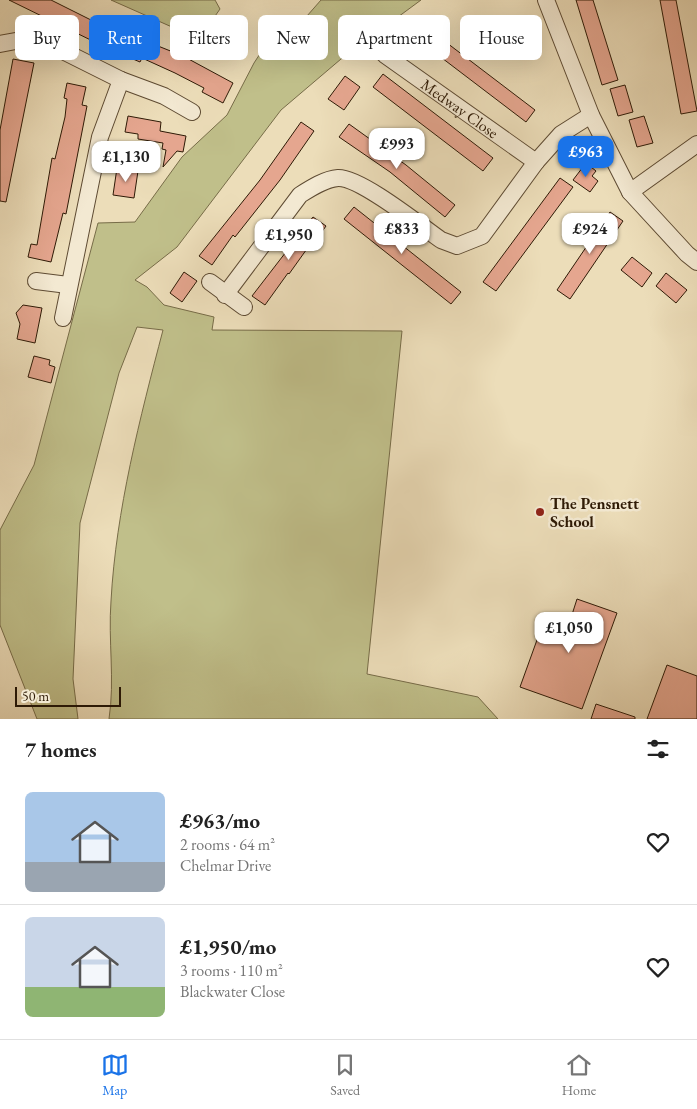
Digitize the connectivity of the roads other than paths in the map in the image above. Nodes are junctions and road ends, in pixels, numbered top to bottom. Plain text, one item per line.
1 (546, 0) edge
2 (0, 44) edge
3 (392, 60) edge
4 (121, 80) junction
5 (192, 112) dead end
6 (591, 115) junction
7 (697, 144) edge
8 (536, 162) junction
9 (630, 192) junction
10 (697, 262) edge
11 (36, 281) dead end
12 (210, 282) dead end
13 (68, 285) junction
14 (225, 295) junction
15 (244, 307) dead end
16 (63, 318) dead end

1 - 6 street
2 - 4 street
3 - 8 street, Medway Close
4 - 5 street
4 - 13 street
6 - 8 street
6 - 9 street
7 - 9 street
8 - 14 street
9 - 10 street
11 - 13 street
12 - 14 street
13 - 16 street
14 - 15 street

